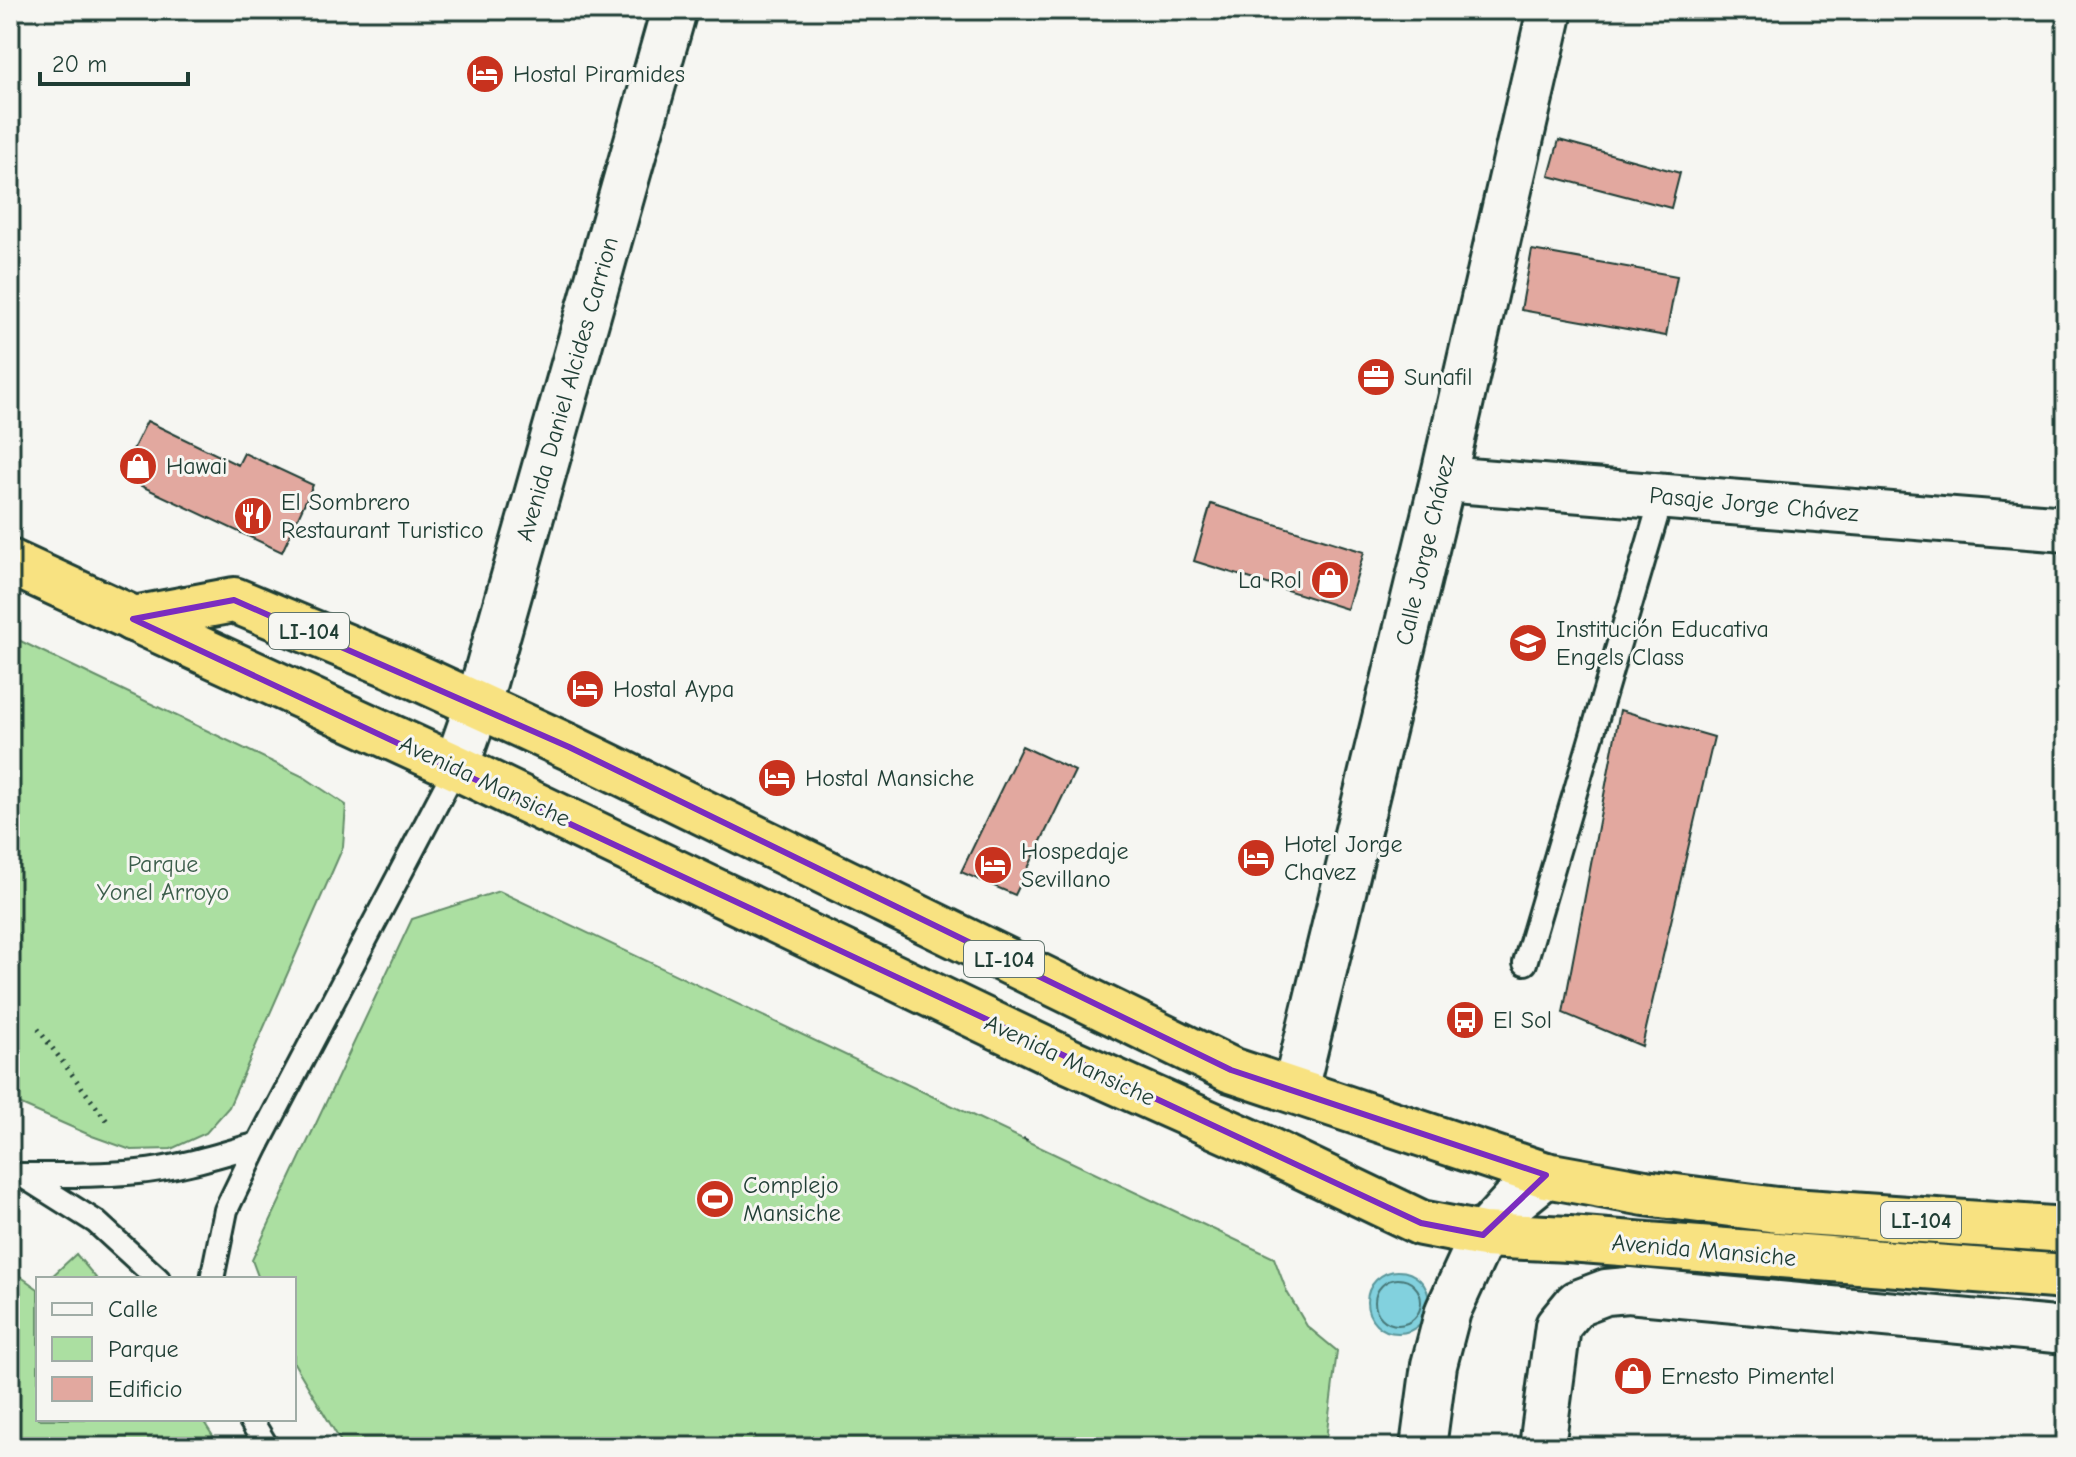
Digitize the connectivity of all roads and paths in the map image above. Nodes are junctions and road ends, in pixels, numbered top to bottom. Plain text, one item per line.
1 (674, 10) edge
2 (1550, 10) edge
3 (1443, 479) junction
4 (1662, 497) junction
5 (2066, 529) edge
6 (10, 562) edge
7 (133, 619) junction
8 (478, 704) junction
9 (456, 767) junction
10 (1525, 963) dead end
11 (38, 1029) dead end
12 (1295, 1090) junction
13 (110, 1125) dead end
14 (258, 1144) junction
15 (16, 1173) edge
16 (1546, 1175) junction
17 (2066, 1230) edge
18 (1483, 1235) junction
19 (156, 1277) edge
20 (212, 1277) edge
21 (2066, 1277) edge
22 (2066, 1331) edge
23 (251, 1421) edge
24 (267, 1447) edge
25 (1423, 1447) edge
26 (1542, 1447) edge

1 - 8 street, Avenida Daniel Alcides Carrion
2 - 3 street, Calle Jorge Chávez
3 - 4 street, Pasaje Jorge Chávez
3 - 12 street, Calle Jorge Chávez
4 - 5 street, Pasaje Jorge Chávez
4 - 10 lane
6 - 7 highway, Avenida Mansiche / LI-104
7 - 8 highway, Avenida Mansiche / LI-104
7 - 9 highway, Avenida Mansiche / LI-104
8 - 9 street, Avenida Daniel Alcides Carrion
8 - 12 highway, Avenida Mansiche / LI-104
9 - 14 lane
9 - 18 highway, Avenida Mansiche / LI-104
11 - 13 path
12 - 16 highway, Avenida Mansiche / LI-104
14 - 15 lane
14 - 20 lane
15 - 19 lane
16 - 17 highway, Avenida Mansiche / LI-104
16 - 18 street
18 - 21 highway, Avenida Mansiche
18 - 25 street
22 - 26 street, Avenida Mansiche
23 - 24 lane

